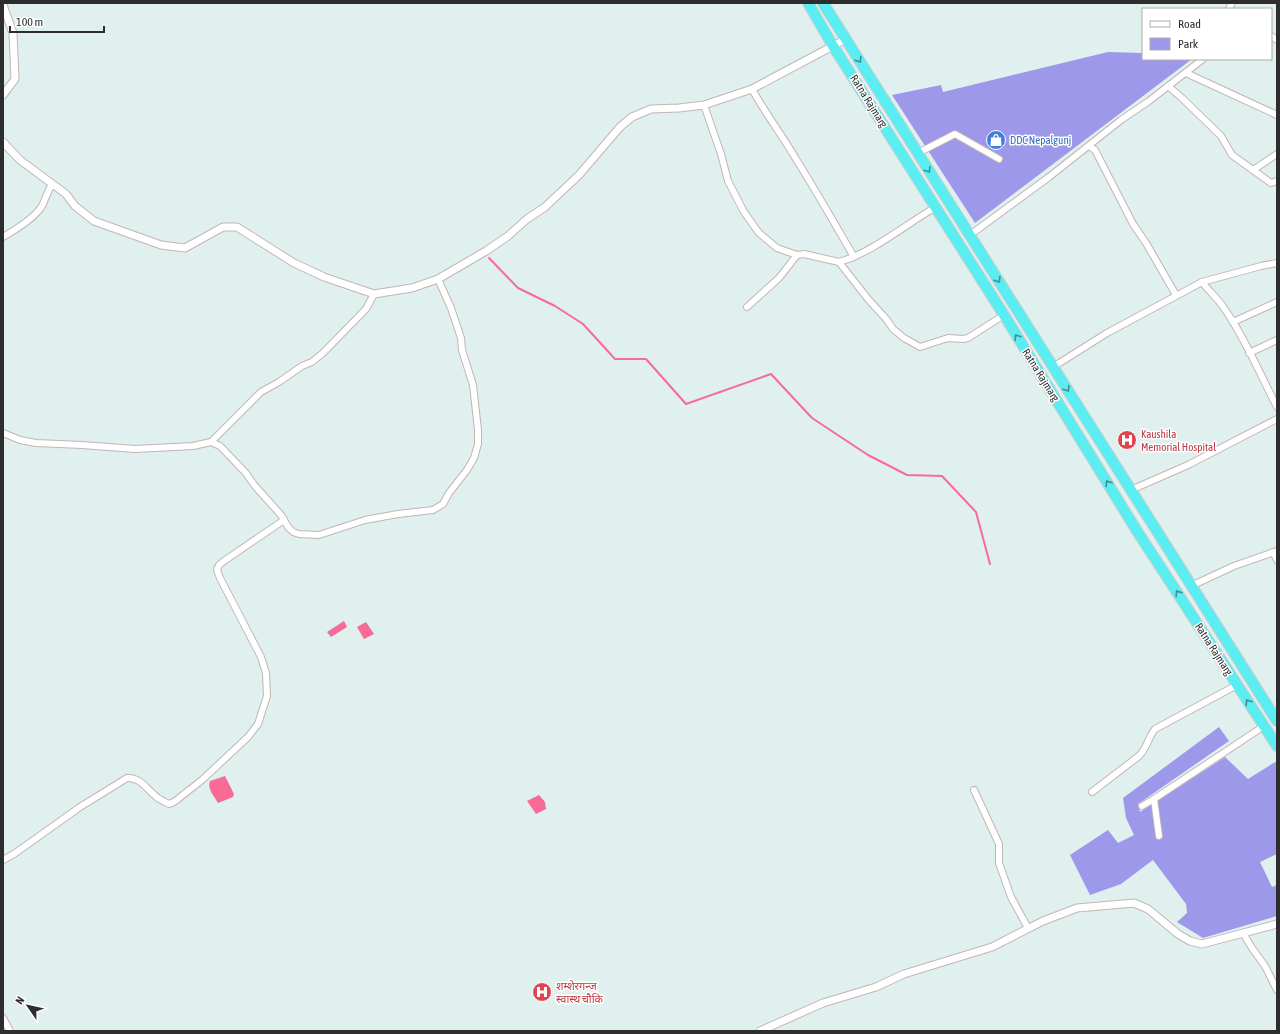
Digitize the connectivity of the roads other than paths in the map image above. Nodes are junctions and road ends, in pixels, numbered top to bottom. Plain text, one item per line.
1 (826, 4) edge
2 (3, 5) edge
3 (811, 7) edge
4 (5, 14) edge
5 (846, 39) junction
6 (833, 46) junction
7 (1202, 60) edge
8 (1186, 73) junction
9 (1168, 86) junction
10 (752, 89) junction
11 (3, 94) edge
12 (704, 105) junction
13 (1277, 115) edge
14 (3, 142) edge
15 (1089, 146) junction
16 (918, 154) junction
17 (1277, 154) edge
18 (1000, 160) dead end
19 (1253, 170) junction
20 (1277, 181) edge
21 (52, 184) junction
22 (936, 207) junction
23 (970, 235) junction
24 (3, 237) edge
25 (797, 254) junction
26 (854, 257) junction
27 (839, 262) junction
28 (1277, 263) edge
29 (438, 279) junction
30 (1202, 282) junction
31 (374, 294) junction
32 (1176, 295) junction
33 (1277, 302) edge
34 (747, 307) dead end
35 (1004, 315) junction
36 (1233, 322) junction
37 (1277, 340) edge
38 (1249, 353) junction
39 (1053, 367) junction
40 (1277, 406) edge
41 (1277, 419) edge
42 (3, 433) edge
43 (211, 442) junction
44 (1131, 490) junction
45 (284, 520) junction
46 (1275, 552) edge
47 (1277, 560) edge
48 (1191, 586) junction
49 (1237, 685) junction
50 (1277, 721) edge
51 (1264, 726) junction
52 (1277, 746) edge
53 (974, 790) dead end
54 (1092, 792) dead end
55 (1154, 799) junction
56 (1142, 806) dead end
57 (1159, 836) dead end
58 (3, 860) edge
59 (1277, 924) edge
60 (1028, 928) junction
61 (1243, 933) junction
62 (1277, 990) edge
63 (3, 1018) edge
64 (10, 1031) edge
65 (760, 1031) edge

1 - 3 street
1 - 5 highway, Ratna Rajmarg
2 - 4 street
3 - 6 highway, Ratna Rajmarg
4 - 11 street
5 - 6 street
5 -> 16 highway, Ratna Rajmarg
6 - 10 street
6 - 22 highway, Ratna Rajmarg
7 - 8 street
8 - 9 street
8 - 13 street
9 - 15 street
9 - 19 street
10 - 12 street
10 - 26 street
12 - 25 street
12 - 29 street
14 - 21 street
15 - 23 street
15 - 32 street
16 - 18 street
16 -> 23 highway, Ratna Rajmarg
17 - 19 street
19 - 20 street
21 - 24 street
21 - 31 street
22 - 26 street
22 - 35 highway, Ratna Rajmarg
23 -> 39 highway, Ratna Rajmarg
25 - 27 street
25 - 34 street
26 - 27 street
27 - 35 street
28 - 30 street
29 - 31 street
29 - 45 street
30 - 32 street
30 - 36 street
31 - 43 street
32 - 39 street
33 - 36 street
49 -> 35 highway, Ratna Rajmarg
36 - 38 street
37 - 38 street
38 - 40 street
39 -> 44 highway, Ratna Rajmarg
41 - 44 street
42 - 43 street
43 - 45 street
44 - 48 highway, Ratna Rajmarg
45 - 58 street
46 - 47 street
46 - 48 street
48 - 50 highway, Ratna Rajmarg
51 -> 49 highway, Ratna Rajmarg
49 - 54 street
51 - 52 highway, Ratna Rajmarg
51 - 55 street
53 - 60 street
55 - 56 street
55 - 57 street
59 - 61 street
60 - 61 street
60 - 65 street
61 - 62 street
63 - 64 street

